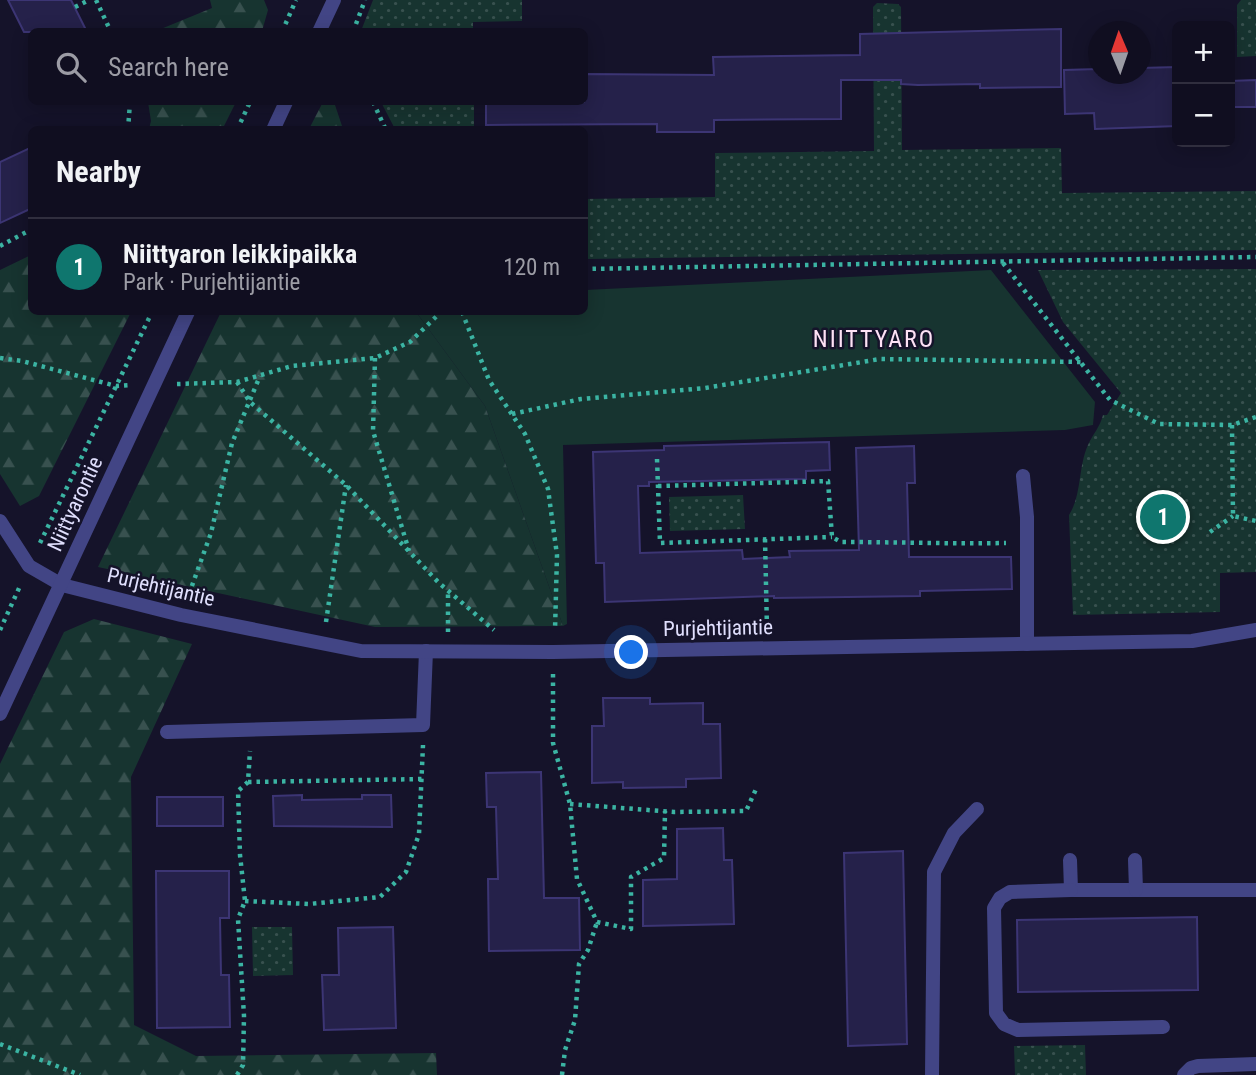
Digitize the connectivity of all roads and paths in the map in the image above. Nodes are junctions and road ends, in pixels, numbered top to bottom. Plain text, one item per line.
1 (89, 0) edge
2 (96, 0) edge
3 (296, 0) edge
4 (334, 0) edge
5 (365, 0) edge
6 (75, 7) dead end
7 (109, 28) edge
8 (284, 28) edge
9 (321, 28) edge
10 (354, 28) edge
11 (130, 105) edge
12 (249, 105) edge
13 (285, 105) edge
14 (374, 105) edge
15 (128, 126) edge
16 (239, 126) edge
17 (275, 126) edge
18 (384, 126) edge
19 (28, 231) edge
20 (0, 246) edge
21 (1256, 257) edge
22 (1003, 262) junction
23 (588, 269) edge
24 (151, 315) edge
25 (187, 315) edge
26 (438, 315) edge
27 (463, 315) edge
28 (0, 358) edge
29 (375, 358) junction
30 (1081, 362) junction
31 (260, 376) junction
32 (237, 382) junction
33 (153, 385) junction
34 (116, 386) junction
35 (250, 402) junction
36 (512, 414) junction
37 (1256, 417) edge
38 (1232, 425) junction
39 (657, 459) dead end
40 (1023, 476) dead end
41 (346, 485) junction
42 (658, 486) junction
43 (1233, 516) junction
44 (0, 521) edge
45 (1256, 521) edge
46 (1210, 532) dead end
47 (832, 537) junction
48 (765, 540) junction
49 (1025, 543) junction
50 (410, 554) junction
51 (29, 566) junction
52 (62, 585) junction
53 (448, 591) junction
54 (181, 615) junction
55 (0, 630) edge
56 (1256, 630) edge
57 (322, 643) junction
58 (1027, 644) junction
59 (767, 649) junction
60 (426, 651) junction
61 (448, 651) junction
62 (519, 651) junction
63 (553, 652) junction
64 (0, 714) edge
65 (423, 725) junction
66 (250, 730) junction
67 (167, 732) dead end
68 (423, 779) junction
69 (248, 782) junction
70 (757, 787) dead end
71 (570, 804) junction
72 (977, 809) dead end
73 (665, 811) junction
74 (1070, 860) dead end
75 (1135, 860) dead end
76 (1071, 890) junction
77 (1136, 890) junction
78 (1256, 890) edge
79 (245, 901) junction
80 (597, 922) junction
81 (1163, 1027) dead end
82 (0, 1044) edge
83 (1256, 1064) edge
84 (80, 1075) edge
85 (237, 1075) edge
86 (562, 1075) edge
87 (932, 1075) edge
88 (1184, 1075) edge

1 - 6 path
2 - 7 path
3 - 8 path
4 - 9 street
5 - 10 path
11 - 15 path
12 - 16 path
13 - 17 street
14 - 18 path
19 - 20 path
21 - 22 path
22 - 23 path
22 - 30 path
24 - 34 path
25 - 33 street, Niittyarontie
26 - 29 path
27 - 36 path
28 - 34 path
29 - 31 path
29 - 50 path
30 - 36 path
30 - 38 path
31 - 32 path
31 - 35 path
32 - 33 path
32 - 35 path
33 - 34 path
33 - 52 street, Niittyarontie
34 - 51 path
35 - 41 path
35 - 54 path
36 - 63 path
37 - 38 path
38 - 43 path
39 - 42 path
40 - 49 street
41 - 50 path
41 - 57 path
42 - 47 path
42 - 48 path
43 - 45 path
43 - 46 path
44 - 51 street
47 - 48 path
47 - 49 path
48 - 59 path
49 - 58 street
50 - 53 path
51 - 52 street, Purjehtijantie
51 - 55 path
52 - 54 street, Purjehtijantie
52 - 64 street, Niittyarontie
53 - 61 path
53 - 62 path
54 - 57 street, Purjehtijantie
56 - 58 street, Purjehtijantie
57 - 60 street, Purjehtijantie
58 - 59 street, Purjehtijantie
59 - 63 street, Purjehtijantie
60 - 61 street, Purjehtijantie
60 - 65 street
61 - 62 street, Purjehtijantie
62 - 63 street, Purjehtijantie
63 - 71 path
65 - 66 street
65 - 68 path
66 - 67 street
66 - 69 path
68 - 69 path
68 - 79 path
69 - 79 path
70 - 73 path
71 - 73 path
71 - 80 path
72 - 87 street
73 - 80 path
74 - 76 street
75 - 77 street
76 - 77 street
76 - 81 street
77 - 78 street
79 - 85 path
80 - 86 path
82 - 84 path
83 - 88 street

